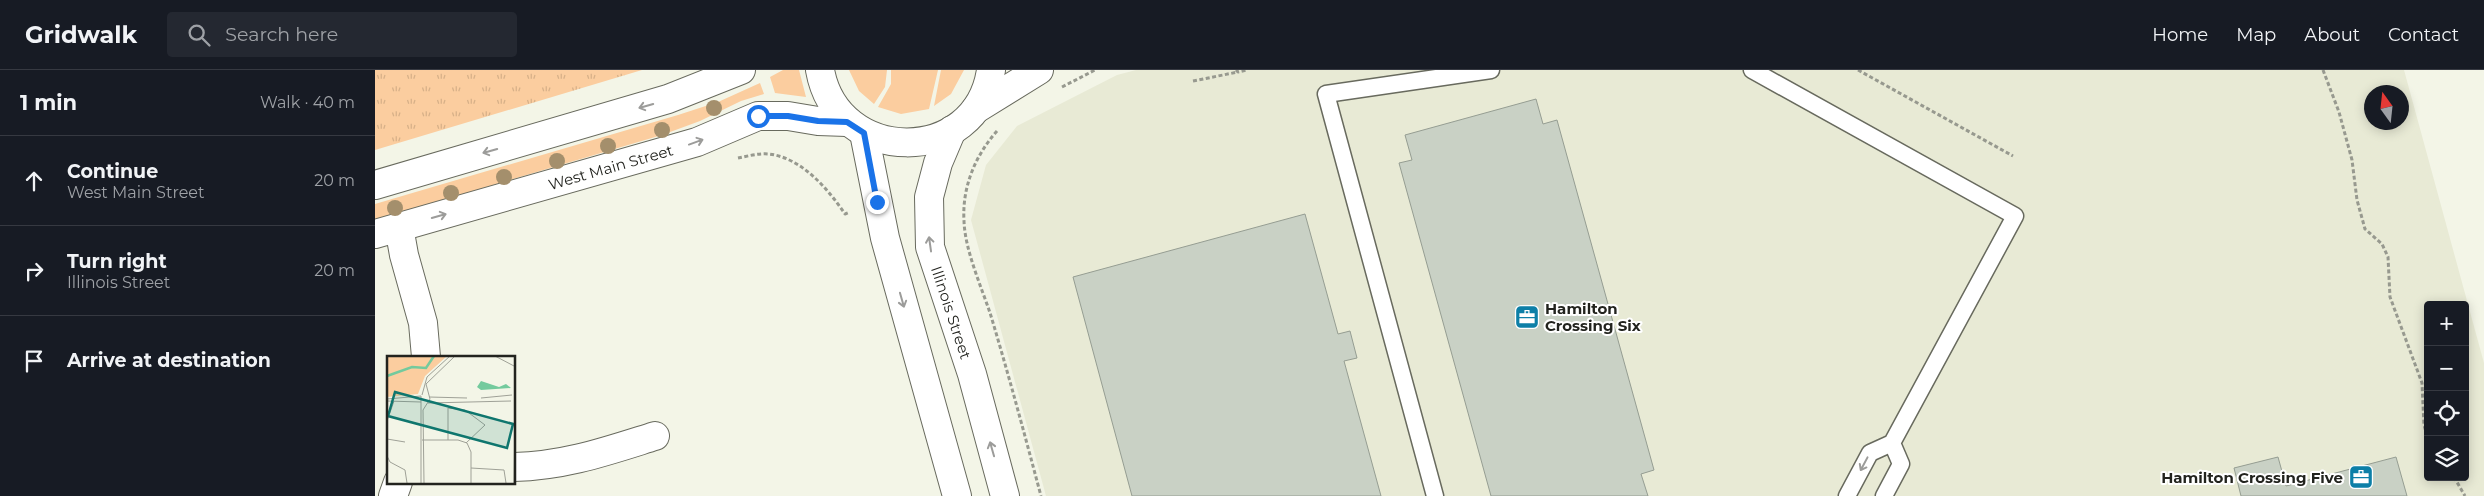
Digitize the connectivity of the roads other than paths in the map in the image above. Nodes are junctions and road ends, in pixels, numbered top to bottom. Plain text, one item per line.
1 (741, 70) edge
2 (820, 70) edge
3 (991, 70) edge
4 (1039, 70) edge
5 (1491, 70) edge
6 (1752, 70) edge
7 (975, 109) junction
8 (855, 127) junction
9 (952, 130) junction
10 (375, 185) edge
11 (387, 231) edge
12 (426, 356) edge
13 (655, 436) dead end
14 (1892, 443) junction
15 (515, 468) edge
16 (397, 484) edge
17 (393, 496) edge
18 (957, 496) edge
19 (1005, 496) edge
20 (1435, 496) edge
21 (1847, 496) edge
22 (1884, 496) edge

1 -> 10 street
2 - 8 street
3 - 7 street
4 - 7 street
5 - 20 lane
6 - 14 lane
7 - 9 street
8 - 9 street, West Main Street
11 -> 8 street, West Main Street
8 -> 18 street
19 -> 9 street, Illinois Street
11 - 12 street
13 - 15 street
14 -> 21 lane
14 - 22 lane
16 - 17 street

